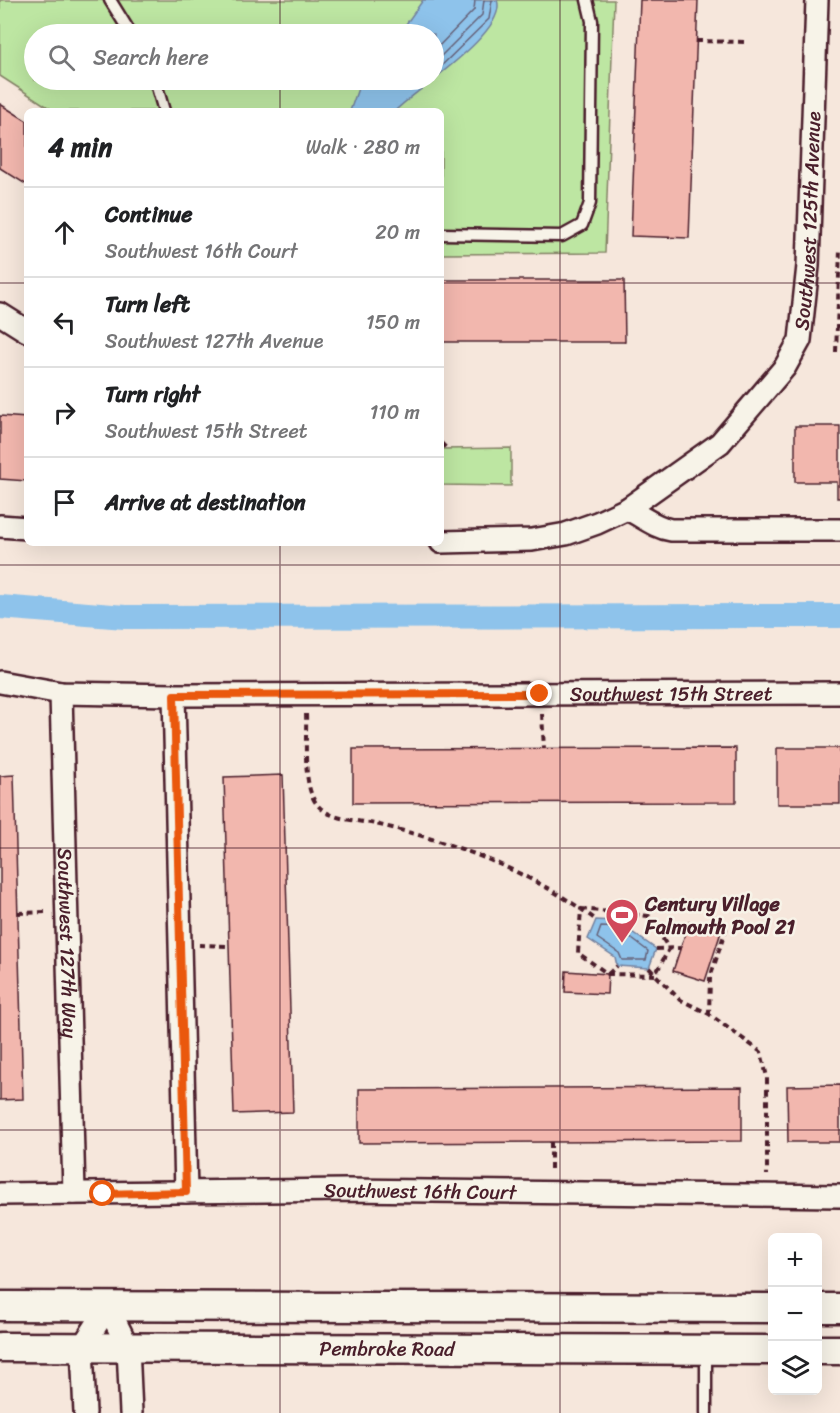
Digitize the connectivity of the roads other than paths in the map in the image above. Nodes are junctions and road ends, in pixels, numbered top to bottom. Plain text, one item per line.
1 (110, 0) edge
2 (587, 0) edge
3 (817, 0) edge
4 (125, 24) edge
5 (158, 90) edge
6 (163, 108) edge
7 (444, 234) edge
8 (0, 314) edge
9 (24, 329) edge
10 (627, 509) junction
11 (0, 526) edge
12 (24, 528) edge
13 (840, 530) edge
14 (444, 542) edge
15 (0, 682) edge
16 (61, 693) junction
17 (840, 693) edge
18 (174, 695) junction
19 (186, 1192) junction
20 (74, 1193) junction
21 (0, 1194) edge
22 (840, 1196) edge
23 (0, 1306) edge
24 (108, 1307) junction
25 (706, 1308) junction
26 (768, 1308) edge
27 (822, 1308) edge
28 (840, 1308) edge
29 (0, 1347) edge
30 (82, 1347) junction
31 (128, 1347) junction
32 (706, 1350) junction
33 (768, 1350) edge
34 (822, 1350) edge
35 (840, 1350) edge
36 (85, 1413) edge
37 (131, 1413) edge
38 (706, 1413) edge

1 - 4 lane
2 - 7 lane
3 - 10 street, Southwest 125th Avenue
5 - 6 lane
8 - 9 street
10 - 13 street
10 - 14 street, Southwest 125th Avenue
11 - 12 street
15 - 16 street, Southwest 15th Street
16 - 18 street, Southwest 15th Street
16 - 20 street, Southwest 127th Way
17 - 18 street, Southwest 15th Street
18 - 19 street
19 - 20 street, Southwest 16th Court
19 - 22 street, Southwest 16th Court
20 - 21 street, Southwest 16th Court
23 - 24 main road, Pembroke Road
24 - 25 main road, Pembroke Road
24 - 30 street
24 - 31 street
25 - 26 main road, Pembroke Road
25 - 32 main road
27 - 28 main road
29 - 30 main road, Pembroke Road
30 - 31 main road, Pembroke Road
30 - 36 street
31 - 32 main road, Pembroke Road
31 - 37 street
32 - 33 main road, Pembroke Road
32 - 38 lane
34 - 35 main road

